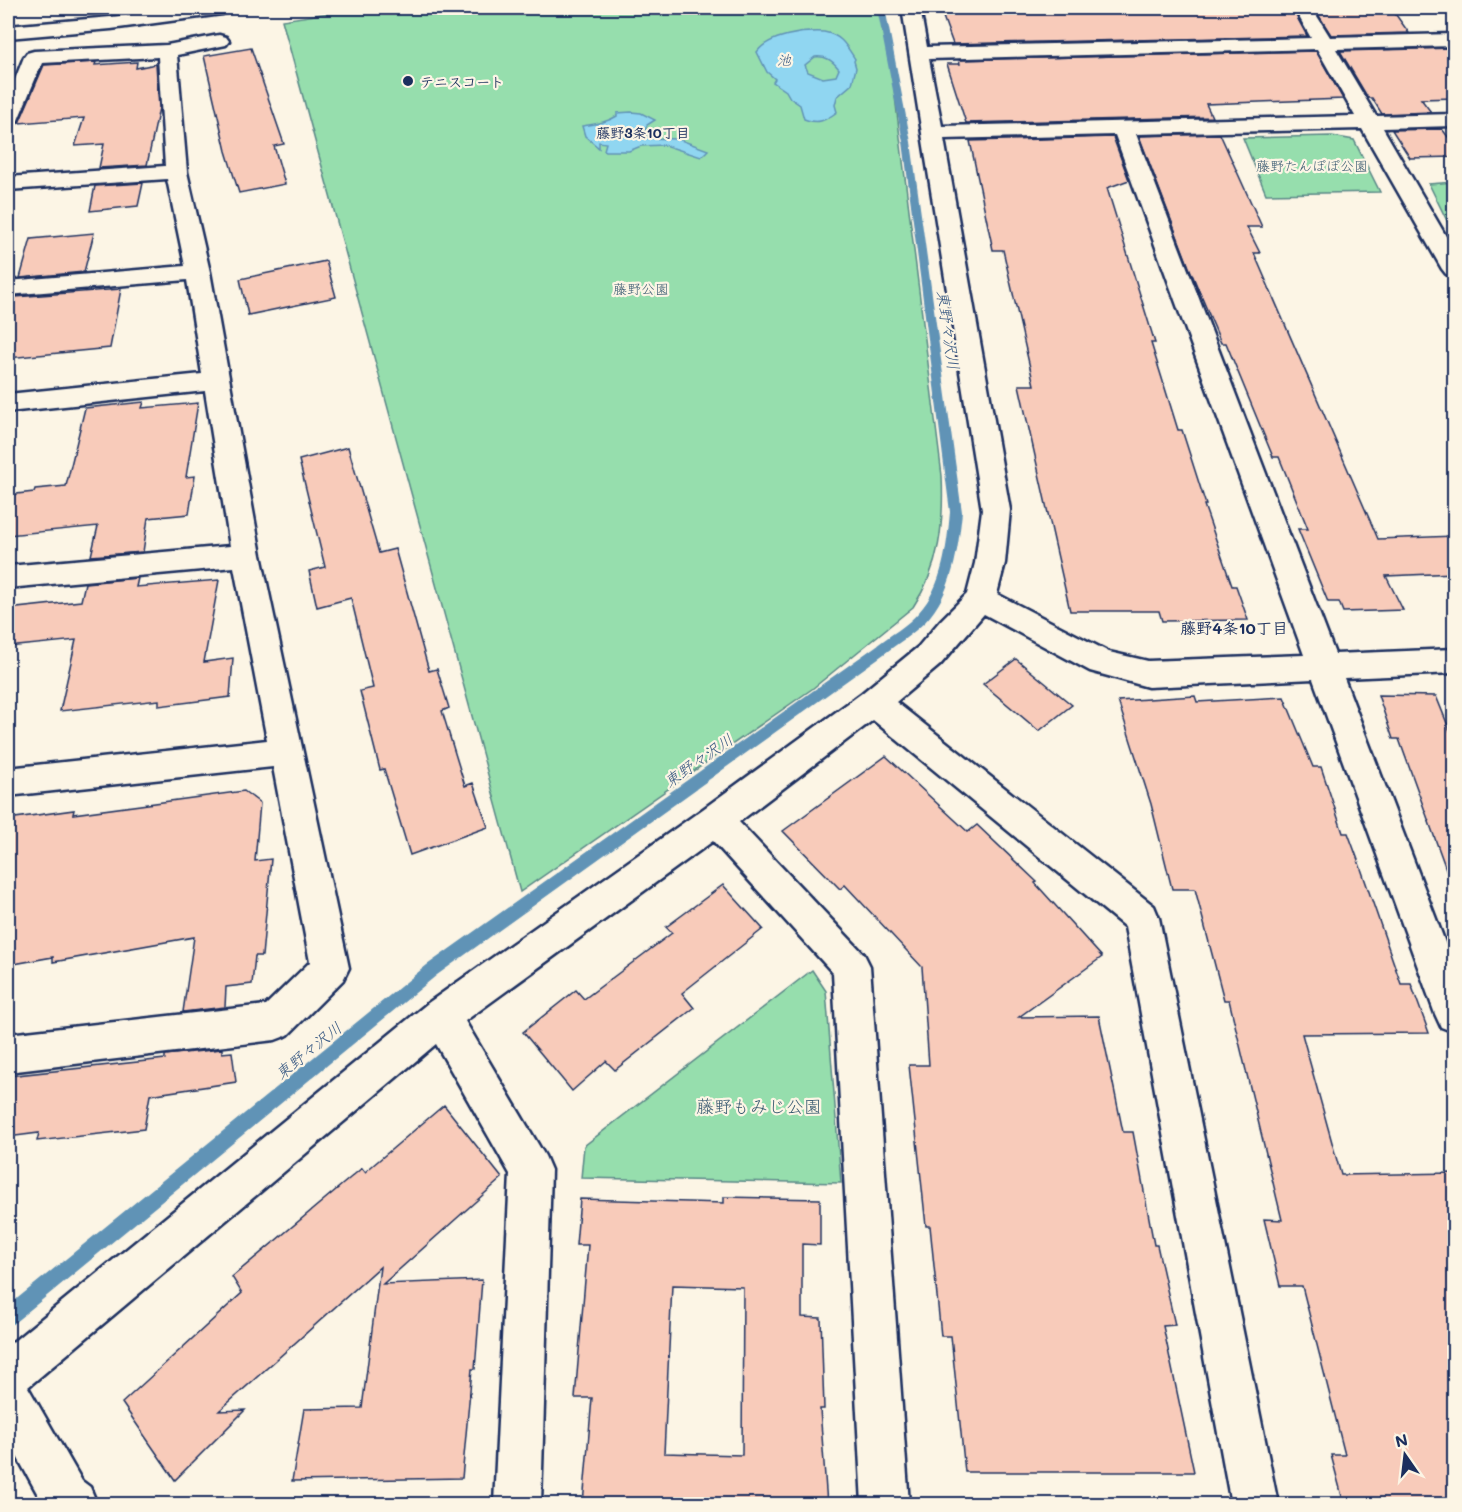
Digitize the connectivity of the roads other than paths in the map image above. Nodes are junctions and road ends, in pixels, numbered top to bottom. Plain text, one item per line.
1 (92, 8) edge
2 (222, 8) edge
3 (911, 8) edge
4 (1303, 8) edge
5 (8, 15) edge
6 (8, 32) edge
7 (1455, 40) edge
8 (219, 41) dead end
9 (1323, 43) junction
10 (167, 51) junction
11 (920, 53) junction
12 (8, 120) edge
13 (1455, 120) edge
14 (1368, 122) junction
15 (1123, 129) junction
16 (934, 132) junction
17 (176, 172) junction
18 (8, 184) edge
19 (1455, 269) edge
20 (198, 272) junction
21 (8, 288) edge
22 (217, 381) junction
23 (8, 403) edge
24 (246, 555) junction
25 (8, 577) edge
26 (981, 599) junction
27 (1455, 661) edge
28 (1323, 667) junction
29 (873, 702) junction
30 (286, 752) junction
31 (8, 782) edge
32 (715, 820) junction
33 (1455, 1014) edge
34 (441, 1016) junction
35 (8, 1053) edge
36 (8, 1374) edge
37 (8, 1396) edge
38 (73, 1504) edge
39 (519, 1504) edge
40 (886, 1504) edge
41 (1255, 1504) edge

1 - 5 main road
2 - 6 main road
3 - 11 main road
4 - 9 main road
7 - 9 main road
8 - 10 main road
9 - 11 main road
9 - 14 main road
10 - 12 main road
10 - 17 main road
11 - 16 main road
13 - 14 main road
14 - 15 main road
14 - 19 main road
15 - 16 main road
15 - 28 main road
16 - 26 main road
17 - 18 main road
17 - 20 main road
20 - 21 main road
20 - 22 main road
22 - 23 main road
22 - 24 main road
24 - 25 main road
24 - 30 main road
26 - 28 main road
26 - 29 main road
27 - 28 main road
28 - 33 main road
29 - 32 main road
29 - 41 main road
30 - 31 main road
30 - 35 main road
32 - 34 main road
32 - 40 main road
34 - 36 main road
34 - 39 main road
37 - 38 main road

